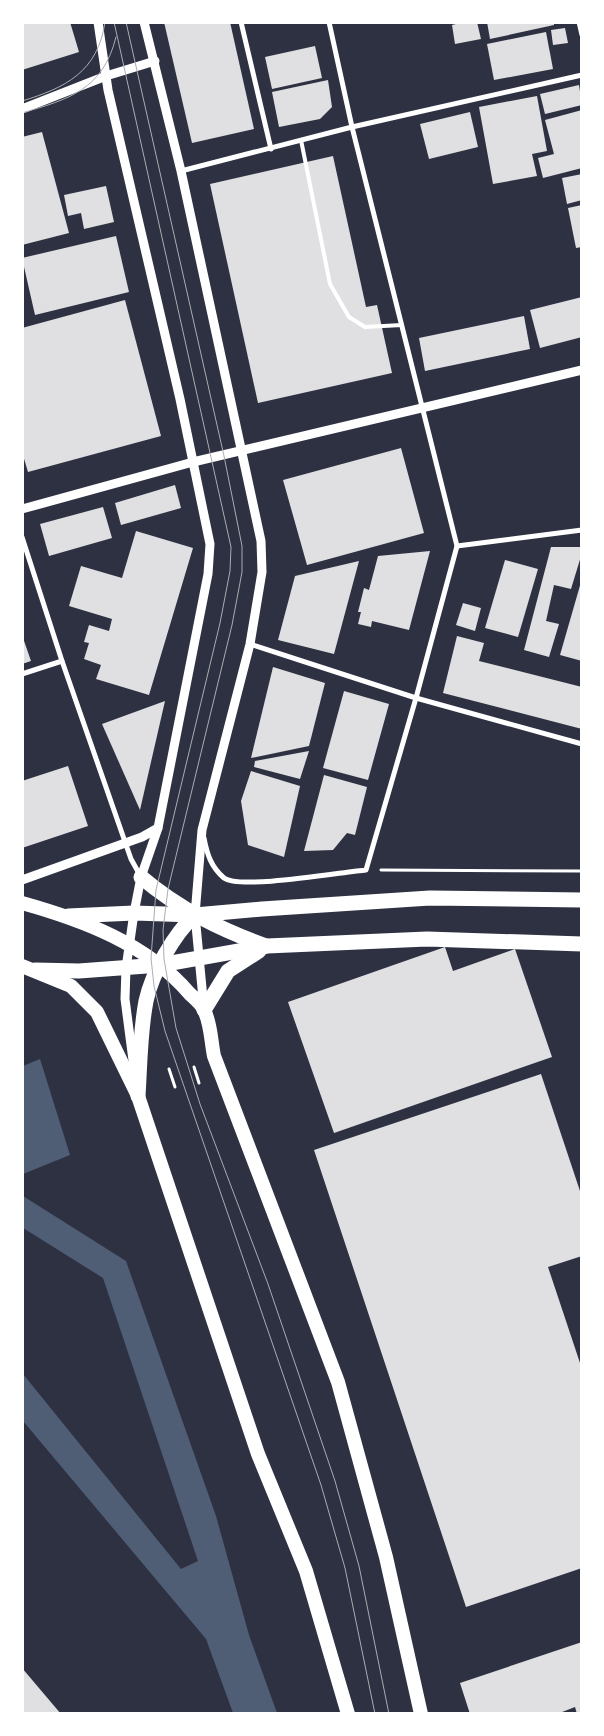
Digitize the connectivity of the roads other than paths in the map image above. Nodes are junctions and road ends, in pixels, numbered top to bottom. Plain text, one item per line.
1 (98, 22) edge
2 (144, 22) edge
3 (242, 22) edge
4 (329, 22) edge
5 (579, 22) edge
6 (582, 35) edge
7 (155, 61) junction
8 (582, 75) edge
9 (106, 76) junction
10 (22, 109) edge
11 (352, 127) junction
12 (301, 140) junction
13 (271, 149) junction
14 (181, 172) junction
15 (402, 325) junction
16 (582, 370) edge
17 (422, 406) junction
18 (243, 452) junction
19 (193, 462) junction
20 (22, 509) edge
21 (582, 530) edge
22 (22, 536) edge
23 (457, 546) junction
24 (250, 644) junction
25 (62, 661) junction
26 (22, 674) edge
27 (416, 698) junction
28 (582, 744) edge
29 (158, 828) junction
30 (202, 830) junction
31 (125, 843) junction
32 (141, 877) junction
33 (22, 880) edge
34 (582, 900) edge
35 (22, 903) edge
36 (134, 913) junction
37 (195, 915) junction
38 (68, 916) junction
39 (582, 944) edge
40 (129, 945) junction
41 (267, 946) junction
42 (198, 958) junction
43 (160, 964) junction
44 (29, 968) edge
45 (126, 968) junction
46 (204, 1010) junction
47 (138, 1096) junction
48 (348, 1714) edge
49 (421, 1714) edge

1 - 9 street
2 - 7 street
3 - 13 street
4 - 11 street
5 - 6 street
7 - 9 street
7 - 14 street
8 - 11 street
9 - 10 street
9 - 19 street
11 - 12 street
11 - 15 street
12 - 13 street
12 - 15 lane
13 - 14 street
14 - 18 street
15 - 17 street
16 - 17 street
17 - 18 street
17 - 23 street
18 - 19 street
18 - 24 street
19 - 20 street
19 - 29 street
21 - 23 street
22 - 25 street
23 - 27 street
24 - 27 street
24 - 30 street
25 - 26 street
25 - 31 street
27 - 28 street
27 - 30 street
29 - 31 street
29 - 32 street
30 - 37 street
31 - 32 street
31 - 33 street
32 - 36 street
32 - 37 highway
34 - 37 highway
35 - 38 highway
36 - 37 highway
36 - 38 highway
36 - 40 street
37 - 41 highway
37 - 42 street
37 - 43 highway
38 - 40 highway
39 - 41 highway
40 - 43 highway
40 - 45 street
41 - 42 highway
41 - 46 highway
42 - 43 highway
42 - 46 street
43 - 45 highway
43 - 46 highway
43 - 47 highway
44 - 45 highway
44 - 47 highway
45 - 47 street
46 - 49 highway
47 - 48 highway

